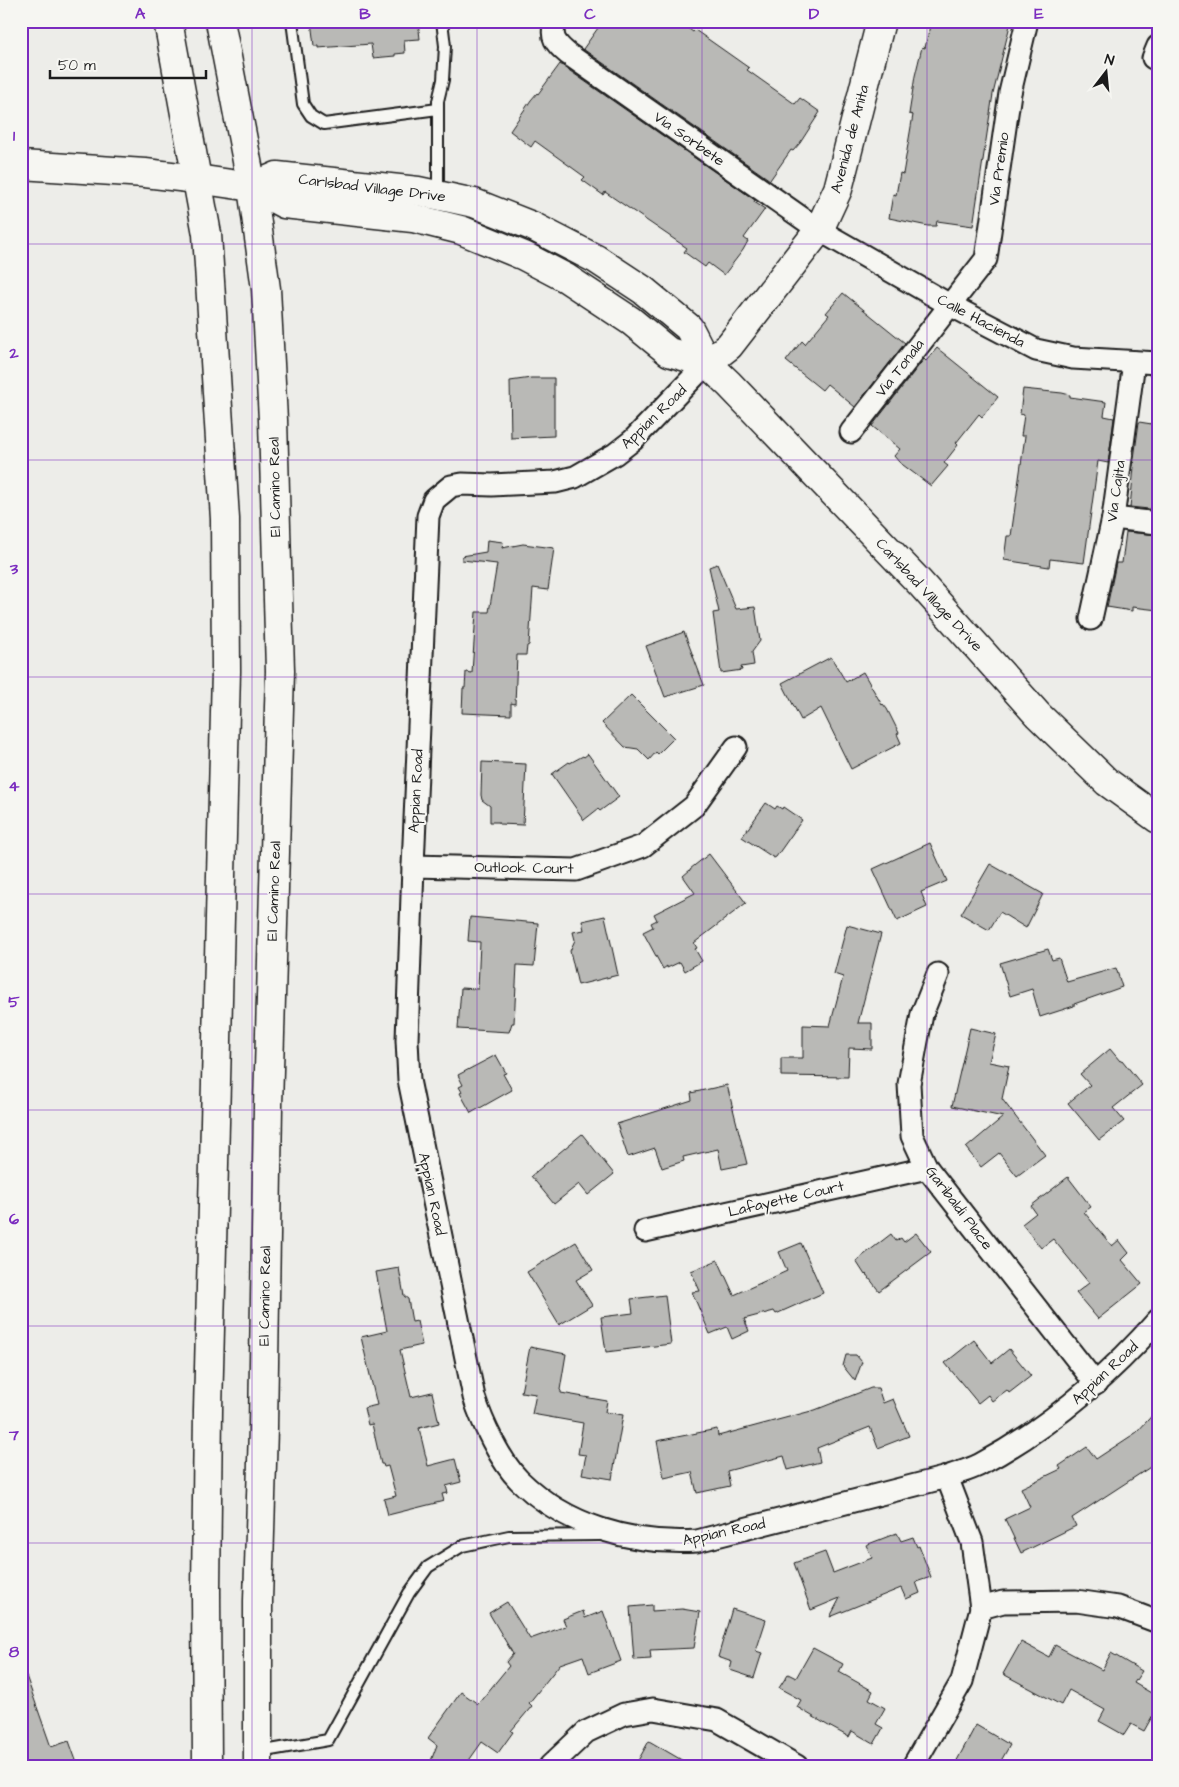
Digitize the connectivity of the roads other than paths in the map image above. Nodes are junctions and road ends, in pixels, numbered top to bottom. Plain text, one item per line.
1 (168, 21) edge
2 (220, 21) edge
3 (292, 21) edge
4 (442, 21) edge
5 (556, 21) edge
6 (881, 21) edge
7 (1027, 21) edge
8 (438, 109) junction
9 (21, 165) edge
10 (197, 178) junction
11 (252, 187) junction
12 (438, 194) junction
13 (819, 230) junction
14 (950, 305) junction
15 (1134, 362) junction
16 (707, 363) junction
17 (1158, 364) edge
18 (851, 432) dead end
19 (1113, 518) junction
20 (1158, 523) edge
21 (1091, 619) dead end
22 (736, 747) dead end
23 (1158, 819) edge
24 (413, 866) junction
25 (938, 974) dead end
26 (927, 1168) junction
27 (645, 1231) dead end
28 (1158, 1320) edge
29 (1096, 1384) junction
30 (947, 1477) junction
31 (618, 1534) junction
32 (981, 1608) junction
33 (1158, 1622) edge
34 (258, 1759) edge
35 (208, 1766) edge
36 (550, 1766) edge
37 (797, 1766) edge
38 (913, 1766) edge

1 - 10 main road
2 - 11 main road, El Camino Real
3 - 8 lane
4 - 8 lane
5 - 13 street, Via Sorbete
6 - 13 main road, Avenida de Anita
7 - 14 street, Via Premio
8 - 12 lane
9 - 10 main road, Carlsbad Village Drive
10 - 11 main road, Carlsbad Village Drive
10 - 35 main road
11 - 12 main road, Carlsbad Village Drive
11 - 16 main road, Carlsbad Village Drive
11 - 34 main road, El Camino Real
12 - 16 main road, Carlsbad Village Drive
13 - 14 street, Calle Hacienda
13 - 16 main road, Avenida de Anita
14 - 15 street, Calle Hacienda
14 - 18 street, Via Tonala
15 - 17 street, Calle Hacienda
15 - 19 street, Via Cajita
16 - 23 main road, Carlsbad Village Drive
16 - 24 street, Appian Road
19 - 20 street
19 - 21 street, Via Cajita
22 - 24 street, Outlook Court
24 - 31 street, Appian Road
25 - 26 street, Garibaldi Place
26 - 27 street, Lafayette Court
26 - 29 street, Garibaldi Place
28 - 29 street, Appian Road
29 - 30 street, Appian Road
30 - 31 street, Appian Road
30 - 32 street
31 - 34 lane
32 - 33 street
32 - 38 street
36 - 37 street

